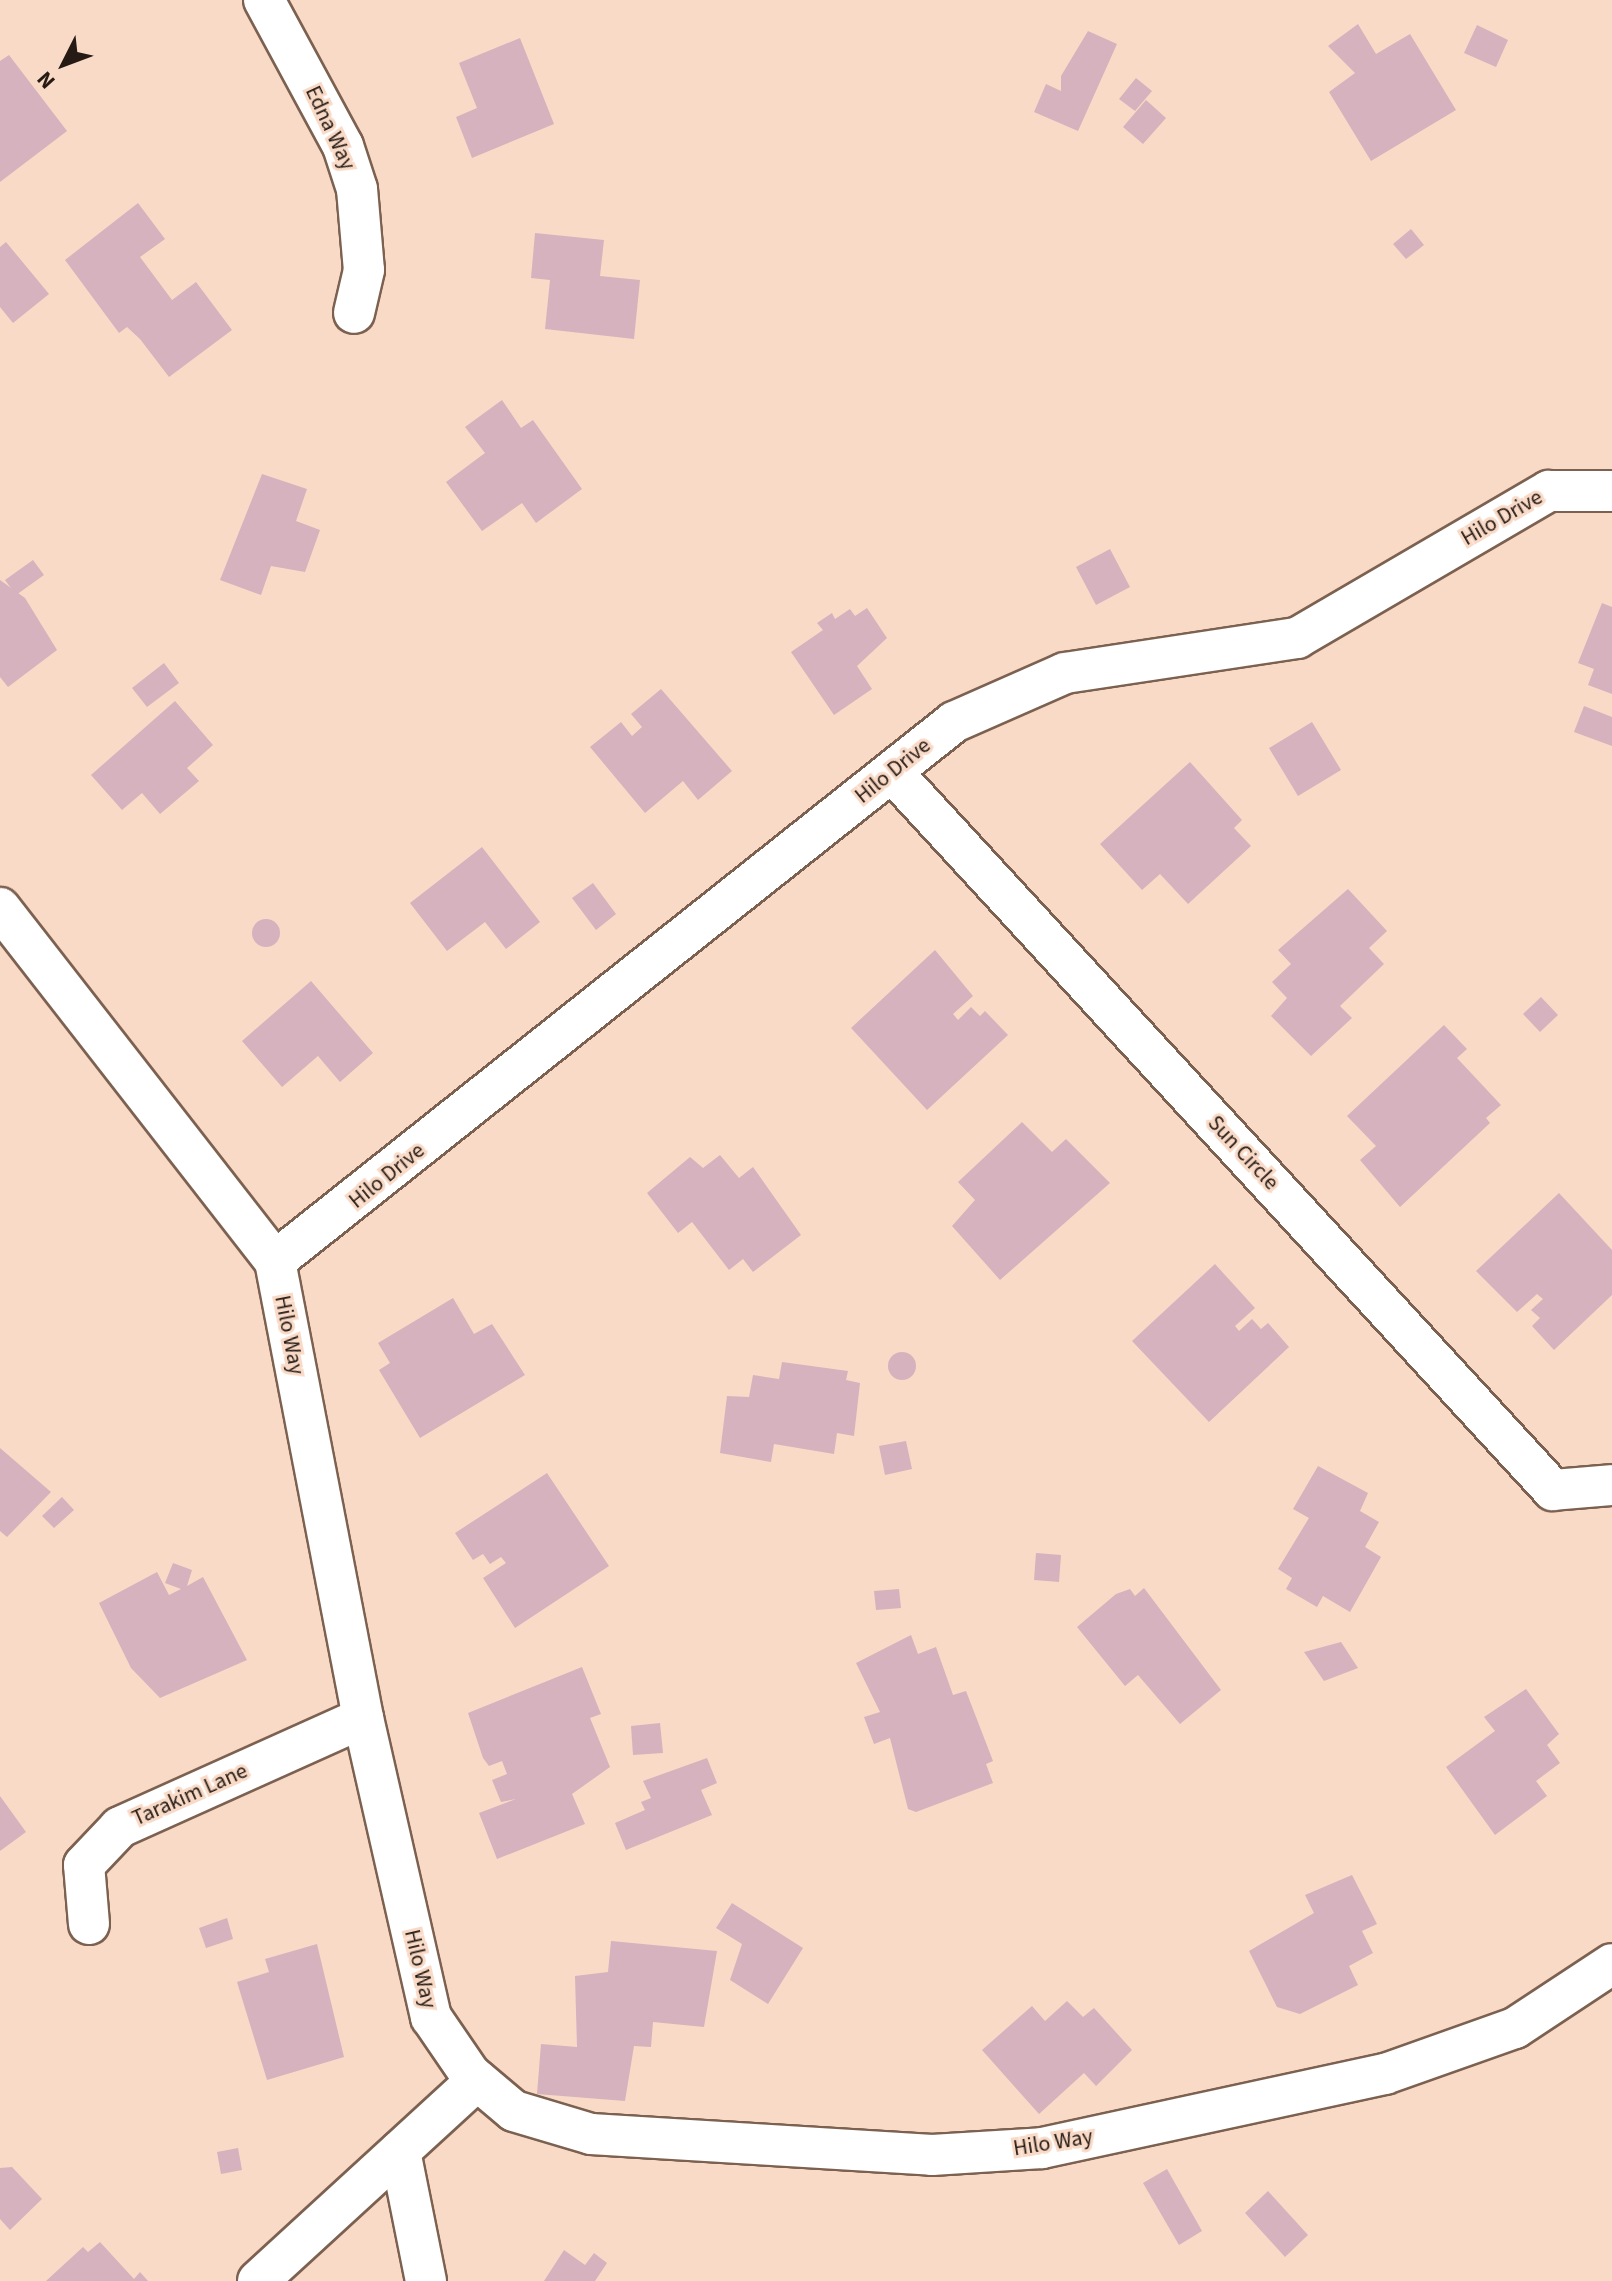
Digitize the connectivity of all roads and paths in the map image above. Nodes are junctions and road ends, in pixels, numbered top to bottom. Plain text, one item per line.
1 (264, 0) edge
2 (354, 313) dead end
3 (1612, 491) edge
4 (892, 772) junction
5 (0, 908) edge
6 (275, 1261) junction
7 (1612, 1485) edge
8 (363, 1718) junction
9 (89, 1924) dead end
10 (1612, 1964) edge
11 (477, 2080) junction
12 (400, 2151) junction
13 (258, 2281) edge
14 (426, 2281) edge

1 - 2 street, Edna Way
3 - 4 street, Hilo Drive
4 - 6 street, Hilo Drive
4 - 7 street, Sun Circle
5 - 6 street, Hilo Way
6 - 8 street, Hilo Way
8 - 9 street, Tarakim Lane
8 - 11 street, Hilo Way
10 - 11 street, Hilo Way
11 - 12 street
12 - 13 street
12 - 14 street

